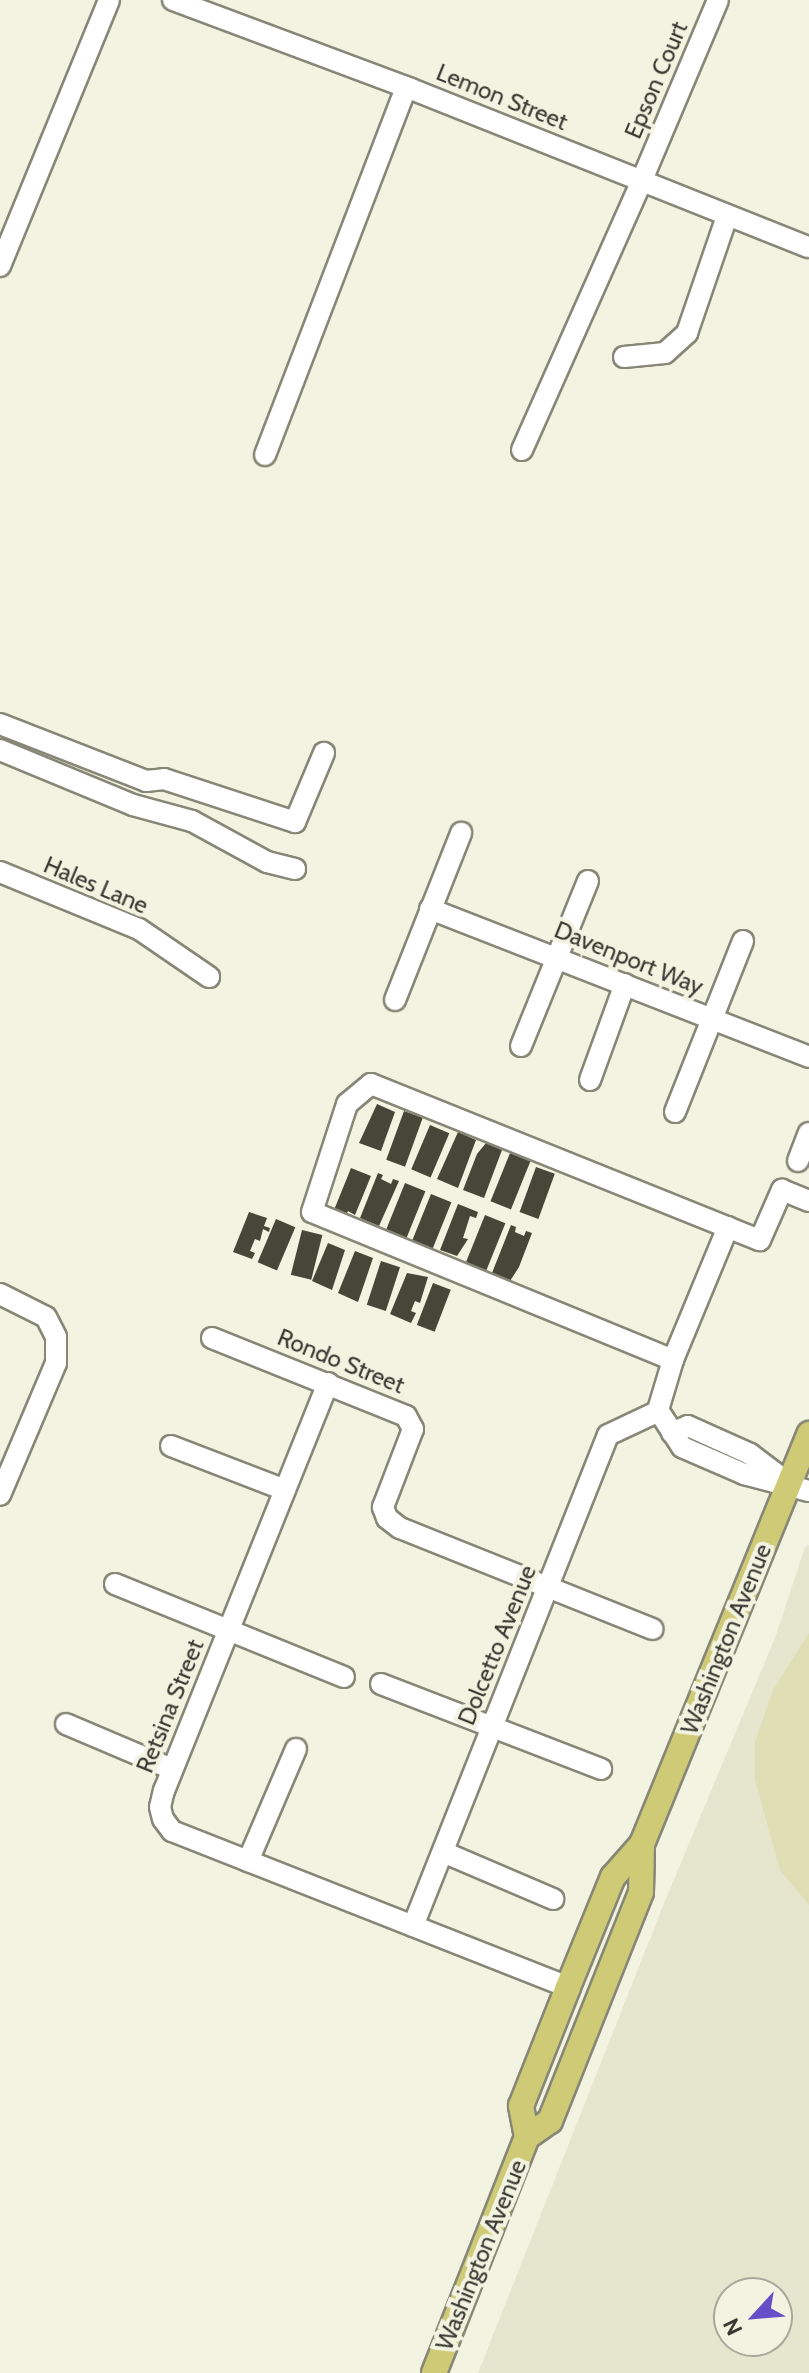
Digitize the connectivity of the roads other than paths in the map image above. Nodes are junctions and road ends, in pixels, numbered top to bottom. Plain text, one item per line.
1 (109, 0) edge
2 (173, 0) edge
3 (718, 0) edge
4 (406, 87) junction
5 (642, 180) junction
6 (727, 216) junction
7 (809, 247) edge
8 (0, 266) edge
9 (624, 357) dead end
10 (522, 450) dead end
11 (265, 455) dead end
12 (0, 724) edge
13 (0, 750) edge
14 (324, 753) dead end
15 (461, 833) dead end
16 (295, 869) dead end
17 (0, 872) edge
18 (588, 881) dead end
19 (430, 909) junction
20 (743, 941) dead end
21 (557, 957) junction
22 (209, 977) dead end
23 (625, 984) junction
24 (395, 1000) dead end
25 (713, 1018) junction
26 (521, 1046) dead end
27 (809, 1057) edge
28 (590, 1080) dead end
29 (675, 1112) dead end
30 (809, 1133) edge
31 (798, 1161) dead end
32 (809, 1201) edge
33 (728, 1227) junction
34 (0, 1294) edge
35 (212, 1338) dead end
36 (673, 1360) junction
37 (328, 1383) junction
38 (659, 1411) junction
39 (809, 1434) edge
40 (171, 1446) dead end
41 (799, 1488) edge
42 (285, 1490) junction
43 (0, 1495) edge
44 (115, 1584) dead end
45 (548, 1588) junction
46 (653, 1629) dead end
47 (228, 1631) junction
48 (344, 1677) dead end
49 (381, 1684) dead end
50 (66, 1724) dead end
51 (492, 1728) junction
52 (296, 1749) dead end
53 (172, 1769) junction
54 (601, 1769) dead end
55 (642, 1844) junction
56 (443, 1852) junction
57 (248, 1861) junction
58 (553, 1899) dead end
59 (413, 1926) junction
60 (568, 1987) junction
61 (527, 2137) junction
62 (434, 2373) edge

1 - 8 street
2 - 4 street, Lemon Street
3 - 5 street, Epson Court
4 - 5 street, Lemon Street
4 - 11 street
5 - 6 street, Lemon Street
5 - 10 street, Epson Court
6 - 7 street, Lemon Street
6 - 9 street
12 - 14 street
13 - 16 street
15 - 19 street
17 - 22 street, Hales Lane
18 - 21 street
19 - 21 street, Davenport Way
19 - 24 street
20 - 25 street
21 - 23 street, Davenport Way
21 - 26 street
23 - 25 street, Davenport Way
23 - 28 street
25 - 27 street, Davenport Way
25 - 29 street
30 - 31 street
32 - 33 street
33 - 36 street
33 - 36 street
34 - 43 street
35 - 37 street, Rondo Street
36 - 38 street
37 - 42 street, Retsina Street
37 - 45 street, Rondo Street
38 - 41 street
38 - 45 street, Dolcetto Avenue
39 - 41 main road, Washington Avenue
40 - 42 street
41 - 55 main road, Washington Avenue
42 - 47 street, Retsina Street
44 - 47 street
45 - 46 street
45 - 51 street, Dolcetto Avenue
47 - 48 street
47 - 53 street, Retsina Street
49 - 51 street
50 - 53 street
51 - 54 street
51 - 56 street, Dolcetto Avenue
52 - 57 street
53 - 57 street, Retsina Street
55 - 60 main road, Washington Avenue
55 - 61 main road, Washington Avenue
56 - 58 street
56 - 59 street, Dolcetto Avenue
57 - 59 street, Retsina Street
59 - 60 street, Retsina Street
60 - 61 main road, Washington Avenue
61 - 62 main road, Washington Avenue

